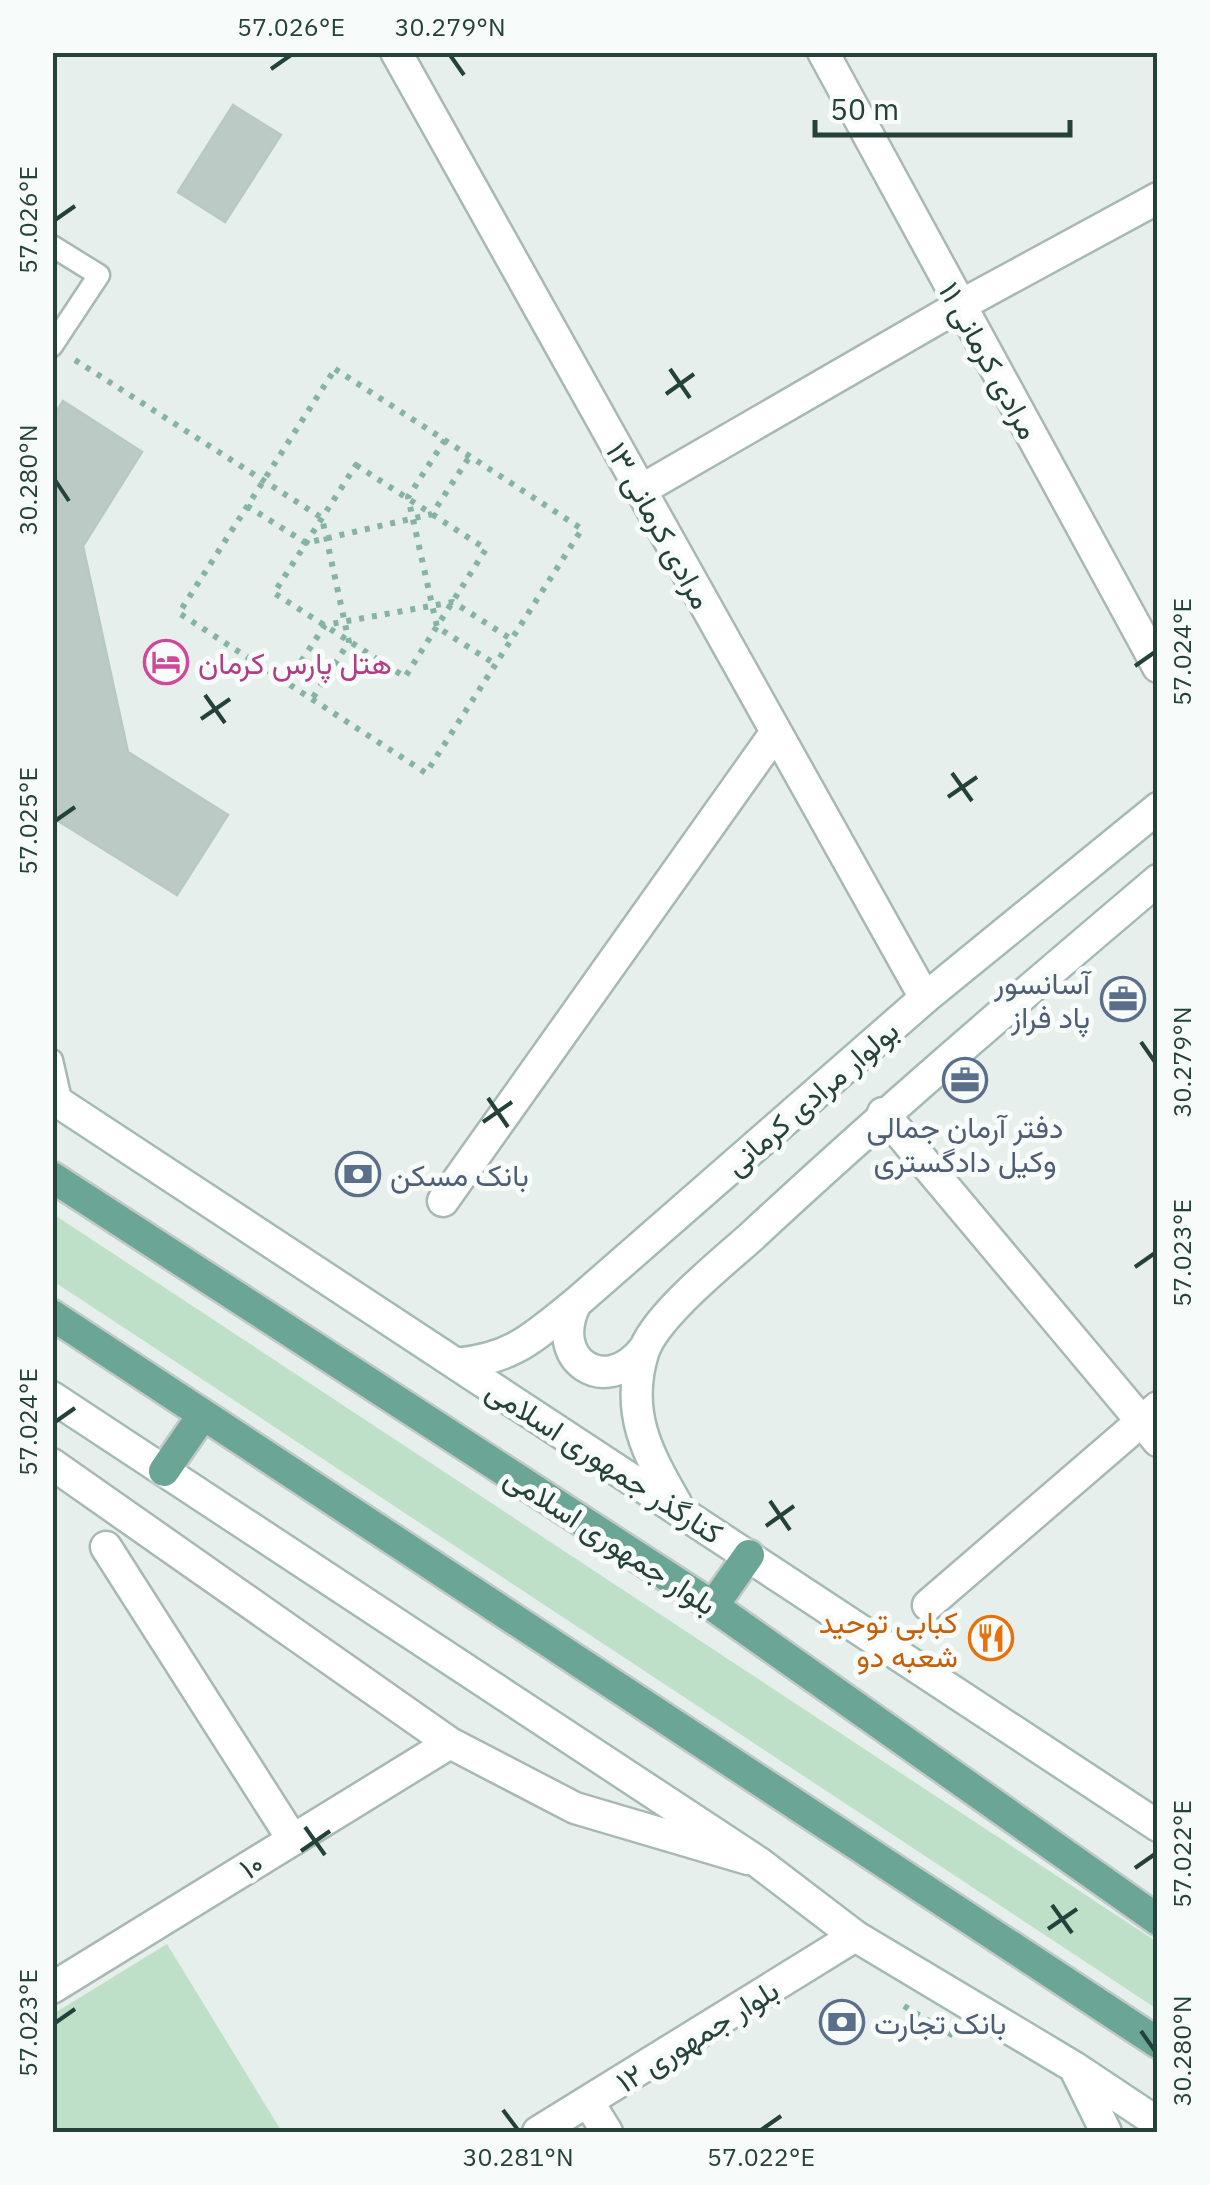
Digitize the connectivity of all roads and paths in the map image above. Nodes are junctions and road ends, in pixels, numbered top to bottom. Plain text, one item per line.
1 (396, 52) edge
2 (823, 52) edge
3 (1158, 198) edge
4 (52, 246) edge
5 (961, 306) junction
6 (61, 351) edge
7 (445, 440) junction
8 (470, 456) junction
9 (264, 480) junction
10 (641, 490) junction
11 (408, 498) junction
12 (247, 506) junction
13 (432, 514) junction
14 (322, 518) junction
15 (412, 519) junction
16 (327, 538) junction
17 (306, 543) junction
18 (453, 602) junction
19 (432, 606) junction
20 (345, 622) junction
21 (325, 625) junction
22 (436, 627) junction
23 (511, 640) junction
24 (349, 642) junction
25 (496, 664) junction
26 (1158, 667) edge
27 (287, 682) junction
28 (312, 699) junction
29 (776, 732) junction
30 (1158, 808) edge
31 (1158, 880) edge
32 (925, 998) junction
33 (52, 1060) edge
34 (57, 1101) edge
35 (883, 1113) junction
36 (52, 1177) edge
37 (443, 1201) dead end
38 (576, 1303) junction
39 (52, 1316) edge
40 (644, 1348) junction
41 (456, 1364) junction
42 (52, 1397) edge
43 (202, 1416) junction
44 (1152, 1423) edge
45 (52, 1464) edge
46 (164, 1471) junction
47 (680, 1510) junction
48 (106, 1548) dead end
49 (749, 1556) junction
50 (928, 1605) dead end
51 (713, 1606) junction
52 (450, 1743) junction
53 (1158, 1826) edge
54 (293, 1840) junction
55 (758, 1862) junction
56 (1158, 1920) edge
57 (854, 1936) junction
58 (52, 1988) edge
59 (898, 2002) dead end
60 (964, 2040) dead end
61 (1158, 2042) edge
62 (1074, 2067) junction
63 (589, 2103) junction
64 (1158, 2123) edge
65 (538, 2132) edge
66 (607, 2132) edge
67 (1106, 2132) edge

1 - 10 street, مرادی کرمانی ۱۳
2 - 5 street, مرادی کرمانی ۱۱
3 - 5 street
4 - 6 lane
5 - 10 street
5 - 26 street, مرادی کرمانی ۱۱
6 - 9 path
7 - 8 path
7 - 9 path
7 - 11 path
8 - 13 path
8 - 23 path
9 - 12 path
9 - 14 path
10 - 29 street, مرادی کرمانی ۱۳
11 - 13 path
11 - 14 path
11 - 15 path
12 - 17 path
12 - 27 path
13 - 15 path
13 - 18 path
14 - 16 path
14 - 17 path
15 - 16 path
15 - 19 path
16 - 17 path
16 - 20 path
17 - 21 path
18 - 19 path
18 - 22 path
18 - 23 path
19 - 20 path
19 - 22 path
20 - 21 path
20 - 24 path
21 - 24 path
21 - 27 path
22 - 24 path
22 - 25 path
23 - 25 path
24 - 28 path
25 - 28 path
27 - 28 path
29 - 32 street, مرادی کرمانی ۱۳
29 - 37 street
30 - 32 street, بولوار مرادی کرمانی
31 - 35 street, بولوار مرادی کرمانی
32 - 38 street, بولوار مرادی کرمانی
33 - 34 lane
34 - 41 street, کنارگذر جمهوری اسلامی
35 - 40 street, بولوار مرادی کرمانی
35 - 44 street
36 - 51 main road, بلوار جمهوری اسلامی
38 - 40 street
38 - 41 street, بولوار مرادی کرمانی
39 - 43 main road
40 - 47 street, بولوار مرادی کرمانی
41 - 47 street, کنارگذر جمهوری اسلامی
42 - 46 street
43 - 46 main road
43 - 61 main road
44 - 50 street
45 - 52 street
46 - 55 street
47 - 49 street, کنارگذر جمهوری اسلامی
48 - 54 street
49 - 51 main road
49 - 53 street, کنارگذر جمهوری اسلامی
51 - 56 main road, بلوار جمهوری اسلامی
52 - 54 street, ۱۰
52 - 55 street
54 - 58 street, ۱۰
55 - 57 street
57 - 62 street
57 - 63 street, بلوار جمهوری ۱۲
59 - 60 path
62 - 64 street
62 - 67 street
63 - 65 street, بلوار جمهوری ۱۲
63 - 66 street

